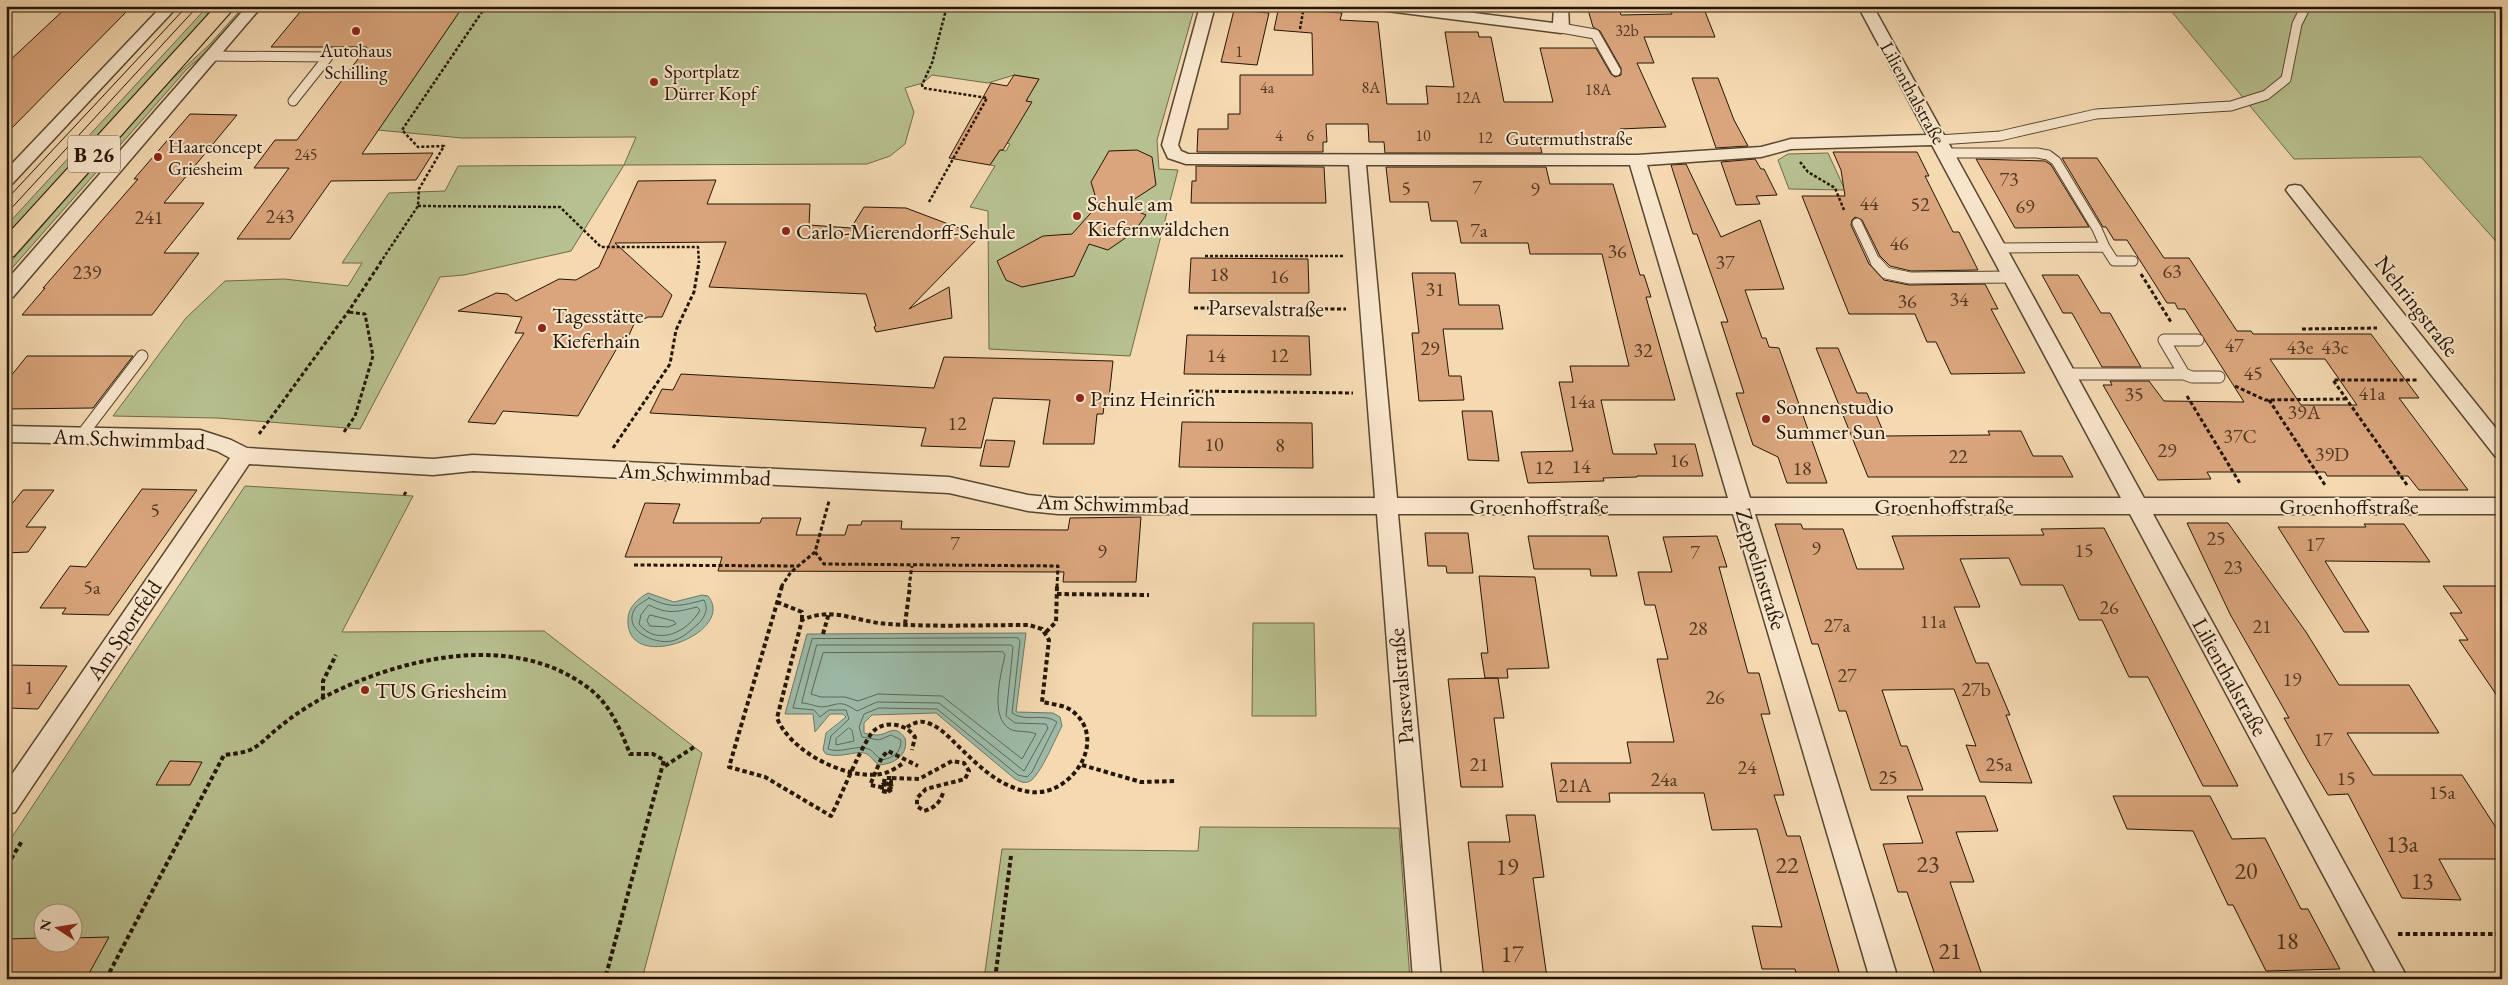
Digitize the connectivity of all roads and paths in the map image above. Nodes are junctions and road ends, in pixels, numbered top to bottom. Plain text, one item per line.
1 (171, 6) edge
2 (227, 6) edge
3 (255, 6) edge
4 (486, 6) edge
5 (947, 6) edge
6 (1208, 6) edge
7 (1304, 6) edge
8 (1379, 6) edge
9 (1561, 6) edge
10 (1865, 6) edge
11 (2306, 6) edge
12 (1562, 28) junction
13 (1300, 29) dead end
14 (210, 56) junction
15 (1616, 70) dead end
16 (293, 101) dead end
17 (1791, 144) junction
18 (1942, 146) junction
19 (1357, 160) junction
20 (1637, 160) junction
21 (6, 180) edge
22 (2295, 190) dead end
23 (929, 202) dead end
24 (418, 206) junction
25 (1858, 223) joint
26 (2105, 247) junction
27 (1999, 248) junction
28 (6, 251) edge
29 (1205, 256) dead end
30 (1365, 256) junction
31 (2133, 261) joint
32 (2014, 277) junction
33 (6, 293) edge
34 (1194, 308) dead end
35 (1369, 309) junction
36 (348, 312) junction
37 (2405, 328) junction
38 (2302, 329) dead end
39 (2183, 340) junction
40 (2198, 340) dead end
41 (142, 356) dead end
42 (2067, 374) junction
43 (2179, 374) junction
44 (2219, 378) joint
45 (2446, 380) junction
46 (1189, 391) dead end
47 (1376, 394) junction
48 (2346, 399) junction
49 (2269, 400) junction
50 (344, 432) dead end
51 (6, 434) edge
52 (81, 436) junction
53 (2502, 451) edge
54 (243, 456) junction
55 (602, 469) junction
56 (835, 481) junction
57 (2136, 505) junction
58 (2253, 505) junction
59 (1386, 506) junction
60 (1742, 506) junction
61 (2338, 506) junction
62 (2422, 506) junction
63 (2502, 506) edge
64 (814, 552) junction
65 (634, 565) dead end
66 (798, 566) junction
67 (912, 566) junction
68 (1057, 594) junction
69 (1149, 595) dead end
70 (776, 602) junction
71 (829, 613) junction
72 (802, 620) junction
73 (905, 624) junction
74 (1046, 632) junction
75 (823, 634) dead end
76 (336, 655) dead end
77 (324, 698) junction
78 (907, 727) junction
79 (694, 747) dead end
80 (912, 750) dead end
81 (902, 764) dead end
82 (1082, 765) junction
83 (664, 766) junction
84 (918, 766) dead end
85 (854, 770) junction
86 (874, 774) junction
87 (1177, 781) dead end
88 (943, 793) dead end
89 (6, 804) edge
90 (22, 841) dead end
91 (1011, 856) dead end
92 (6, 873) edge
93 (6, 902) edge
94 (6, 906) edge
95 (2370, 934) junction
96 (2502, 934) edge
97 (106, 979) edge
98 (605, 979) edge
99 (995, 979) edge
100 (1427, 979) edge
101 (1884, 979) edge
102 (2394, 979) edge

1 - 21 street
2 - 28 main road, B 26
3 - 14 street
4 - 24 path
5 - 23 path
6 - 19 street, Gutermuthstraße
7 - 13 path
8 - 12 street
9 - 12 street
10 - 18 street, Lilienthalstraße
11 - 18 lane
12 - 15 lane
14 - 16 lane
14 - 33 street
17 - 18 street, Gutermuthstraße
17 - 20 street, Gutermuthstraße
17 - 25 path
18 - 26 lane, Lilienthalstraße
18 - 27 street, Lilienthalstraße
19 - 20 street, Gutermuthstraße
19 - 30 street, Parsevalstraße
20 - 60 street, Zeppelinstraße
22 - 37 street, Nehringstraße
24 - 36 path
24 - 55 path
25 - 32 lane
26 - 27 lane
26 - 31 lane, Lilienthalstraße
27 - 32 street, Lilienthalstraße
29 - 30 path
30 - 35 street, Parsevalstraße
31 - 39 path
32 - 42 street, Lilienthalstraße
34 - 35 path, Parsevalstraße
35 - 47 street, Parsevalstraße
36 - 50 path
36 - 54 path
37 - 38 path
37 - 45 street, Nehringstraße
39 - 40 lane
39 - 43 lane
41 - 52 lane
42 - 43 lane
42 - 57 street, Lilienthalstraße
43 - 44 lane
43 - 58 path
44 - 49 path
45 - 48 path
45 - 53 street, Nehringstraße
46 - 47 path
47 - 59 street, Parsevalstraße
48 - 49 path
48 - 62 path
49 - 61 path
51 - 52 street, Am Schwimmbad
52 - 54 street, Am Schwimmbad
54 - 55 street, Am Schwimmbad
54 - 89 street, Am Sportfeld
55 - 56 street, Am Schwimmbad
56 - 59 street, Am Schwimmbad
56 - 64 path
57 - 58 street, Groenhoffstraße
57 - 60 street, Groenhoffstraße
57 - 95 street, Lilienthalstraße
58 - 61 street, Groenhoffstraße
59 - 60 street, Groenhoffstraße
59 - 100 street, Parsevalstraße
60 - 101 street, Zeppelinstraße
61 - 62 street, Groenhoffstraße
62 - 63 street, Groenhoffstraße
64 - 66 path
64 - 67 path
65 - 66 path
66 - 70 path
67 - 68 path
67 - 73 path
68 - 69 path
68 - 74 path
70 - 72 path
70 - 85 path
71 - 72 path
71 - 73 path
71 - 75 path
72 - 85 path
73 - 74 path
74 - 82 path
76 - 77 path
77 - 83 path
77 - 97 path
78 - 80 path
78 - 82 path
78 - 85 path
79 - 83 path
81 - 86 path
82 - 87 path
83 - 98 path
84 - 86 path
85 - 86 path
86 - 88 path, bridge
90 - 92 path
91 - 99 path
93 - 94 path
95 - 96 path
95 - 102 street, Lilienthalstraße

